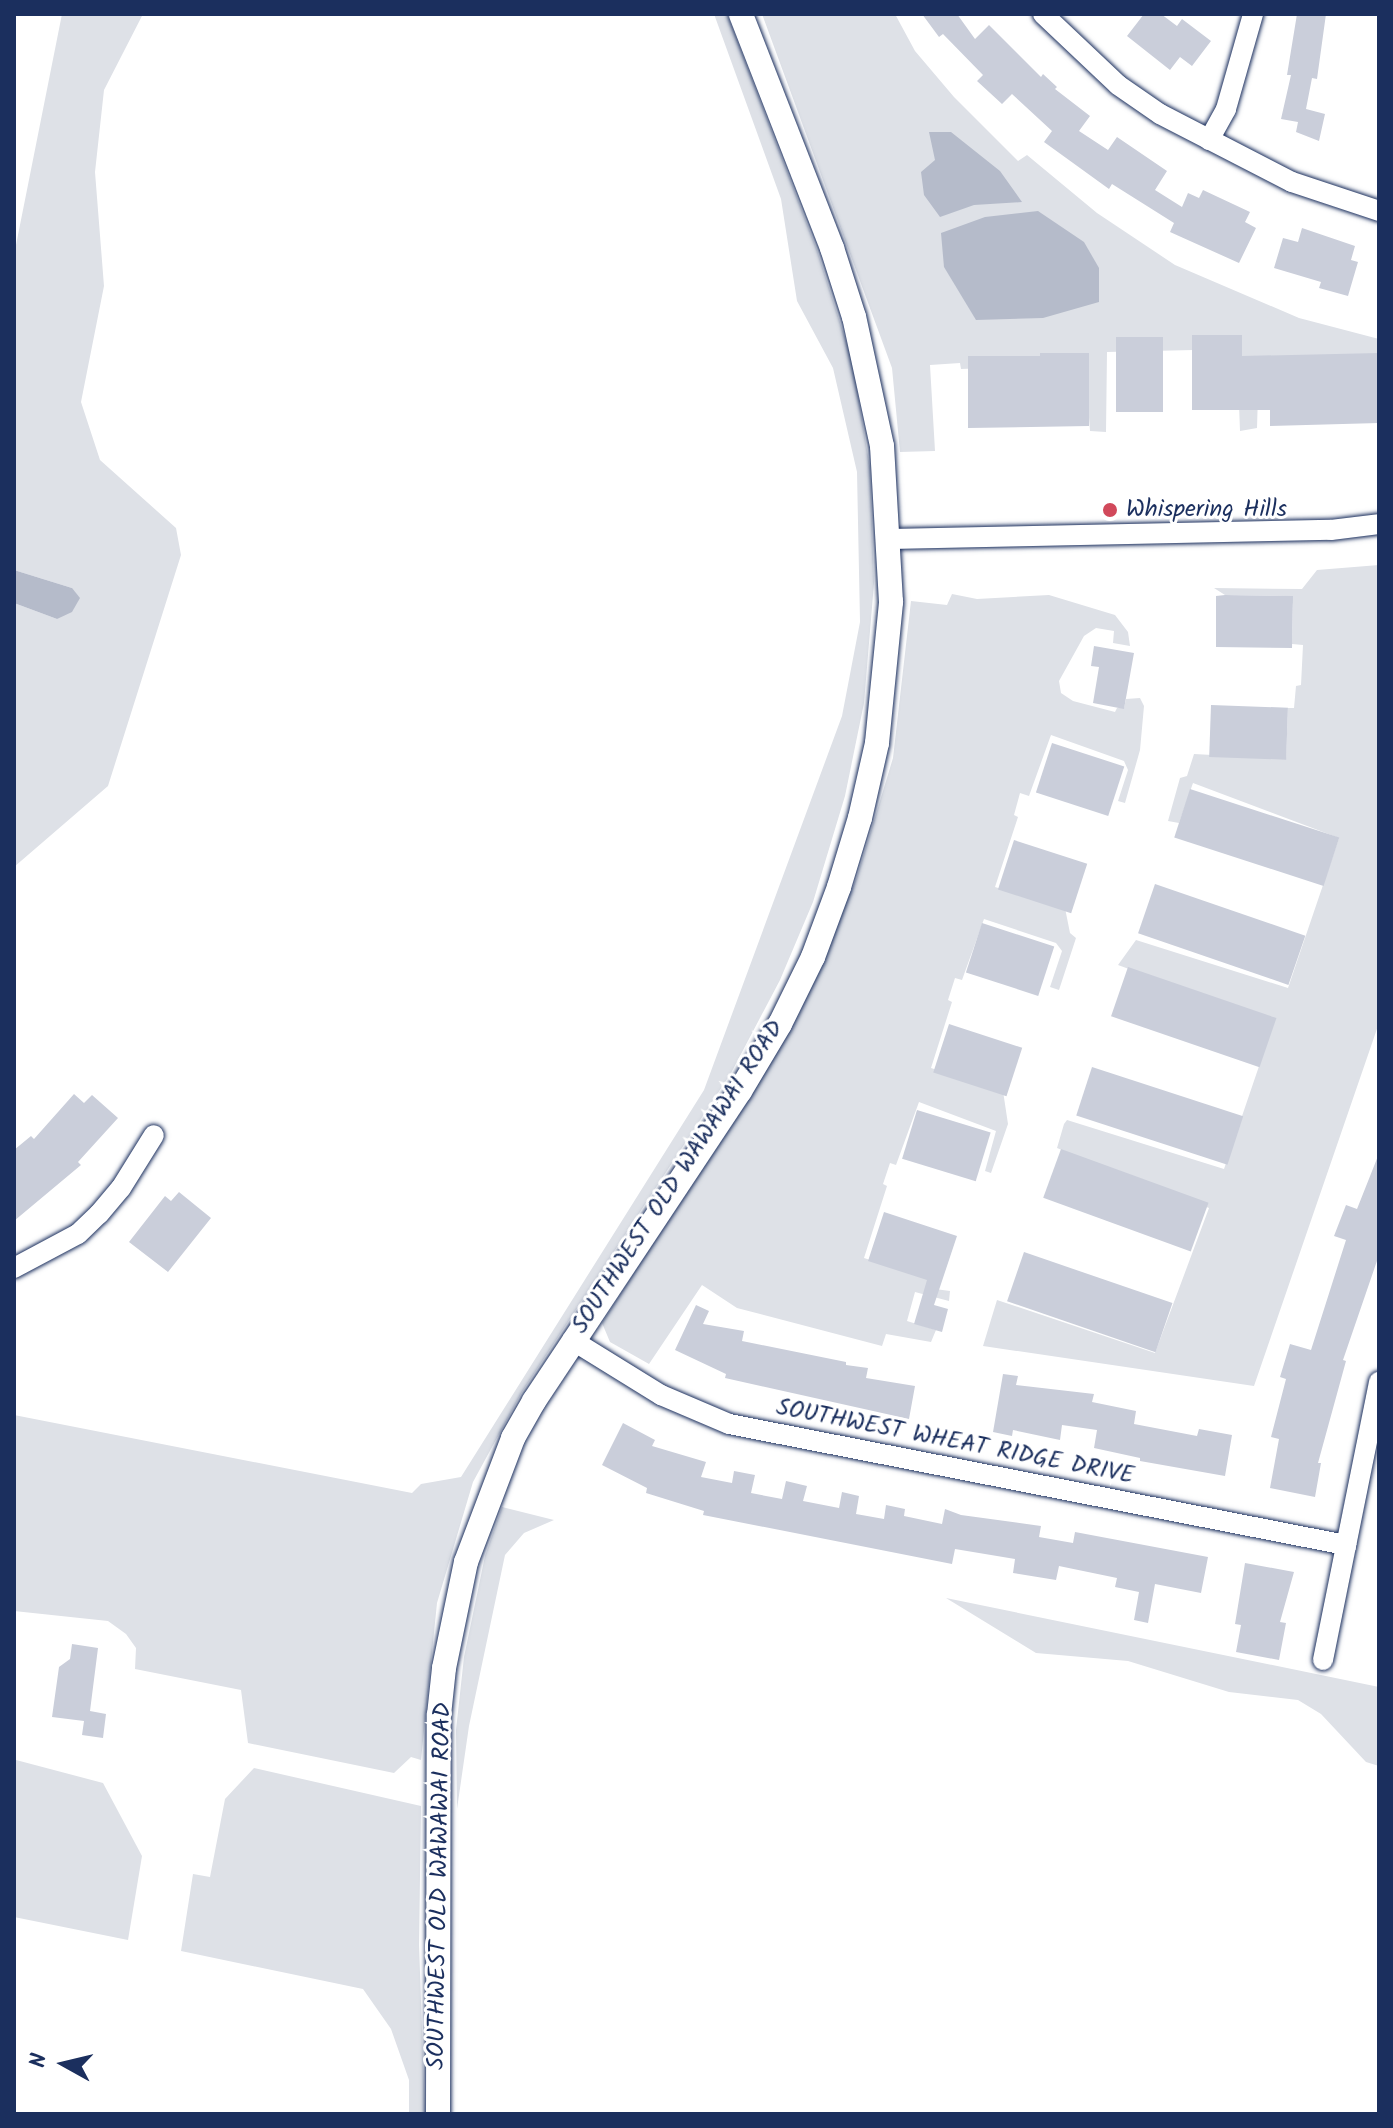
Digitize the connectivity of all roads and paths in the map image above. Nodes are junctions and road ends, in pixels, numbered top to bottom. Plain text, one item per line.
1 (741, 14) edge
2 (1043, 14) edge
3 (1253, 14) edge
4 (1209, 140) junction
5 (1379, 211) edge
6 (1379, 524) edge
7 (890, 539) junction
8 (154, 1135) dead end
9 (14, 1268) edge
10 (572, 1340) junction
11 (1379, 1382) edge
12 (1346, 1545) junction
13 (1323, 1660) dead end
14 (438, 2114) edge

1 - 7 main road, SOUTHWEST OLD WAWAWAI ROAD
2 - 4 street
3 - 4 street
4 - 5 street
6 - 7 street
7 - 10 main road, SOUTHWEST OLD WAWAWAI ROAD
8 - 9 street
10 - 12 street, SOUTHWEST WHEAT RIDGE DRIVE
10 - 14 main road, SOUTHWEST OLD WAWAWAI ROAD
11 - 12 street
12 - 13 street

